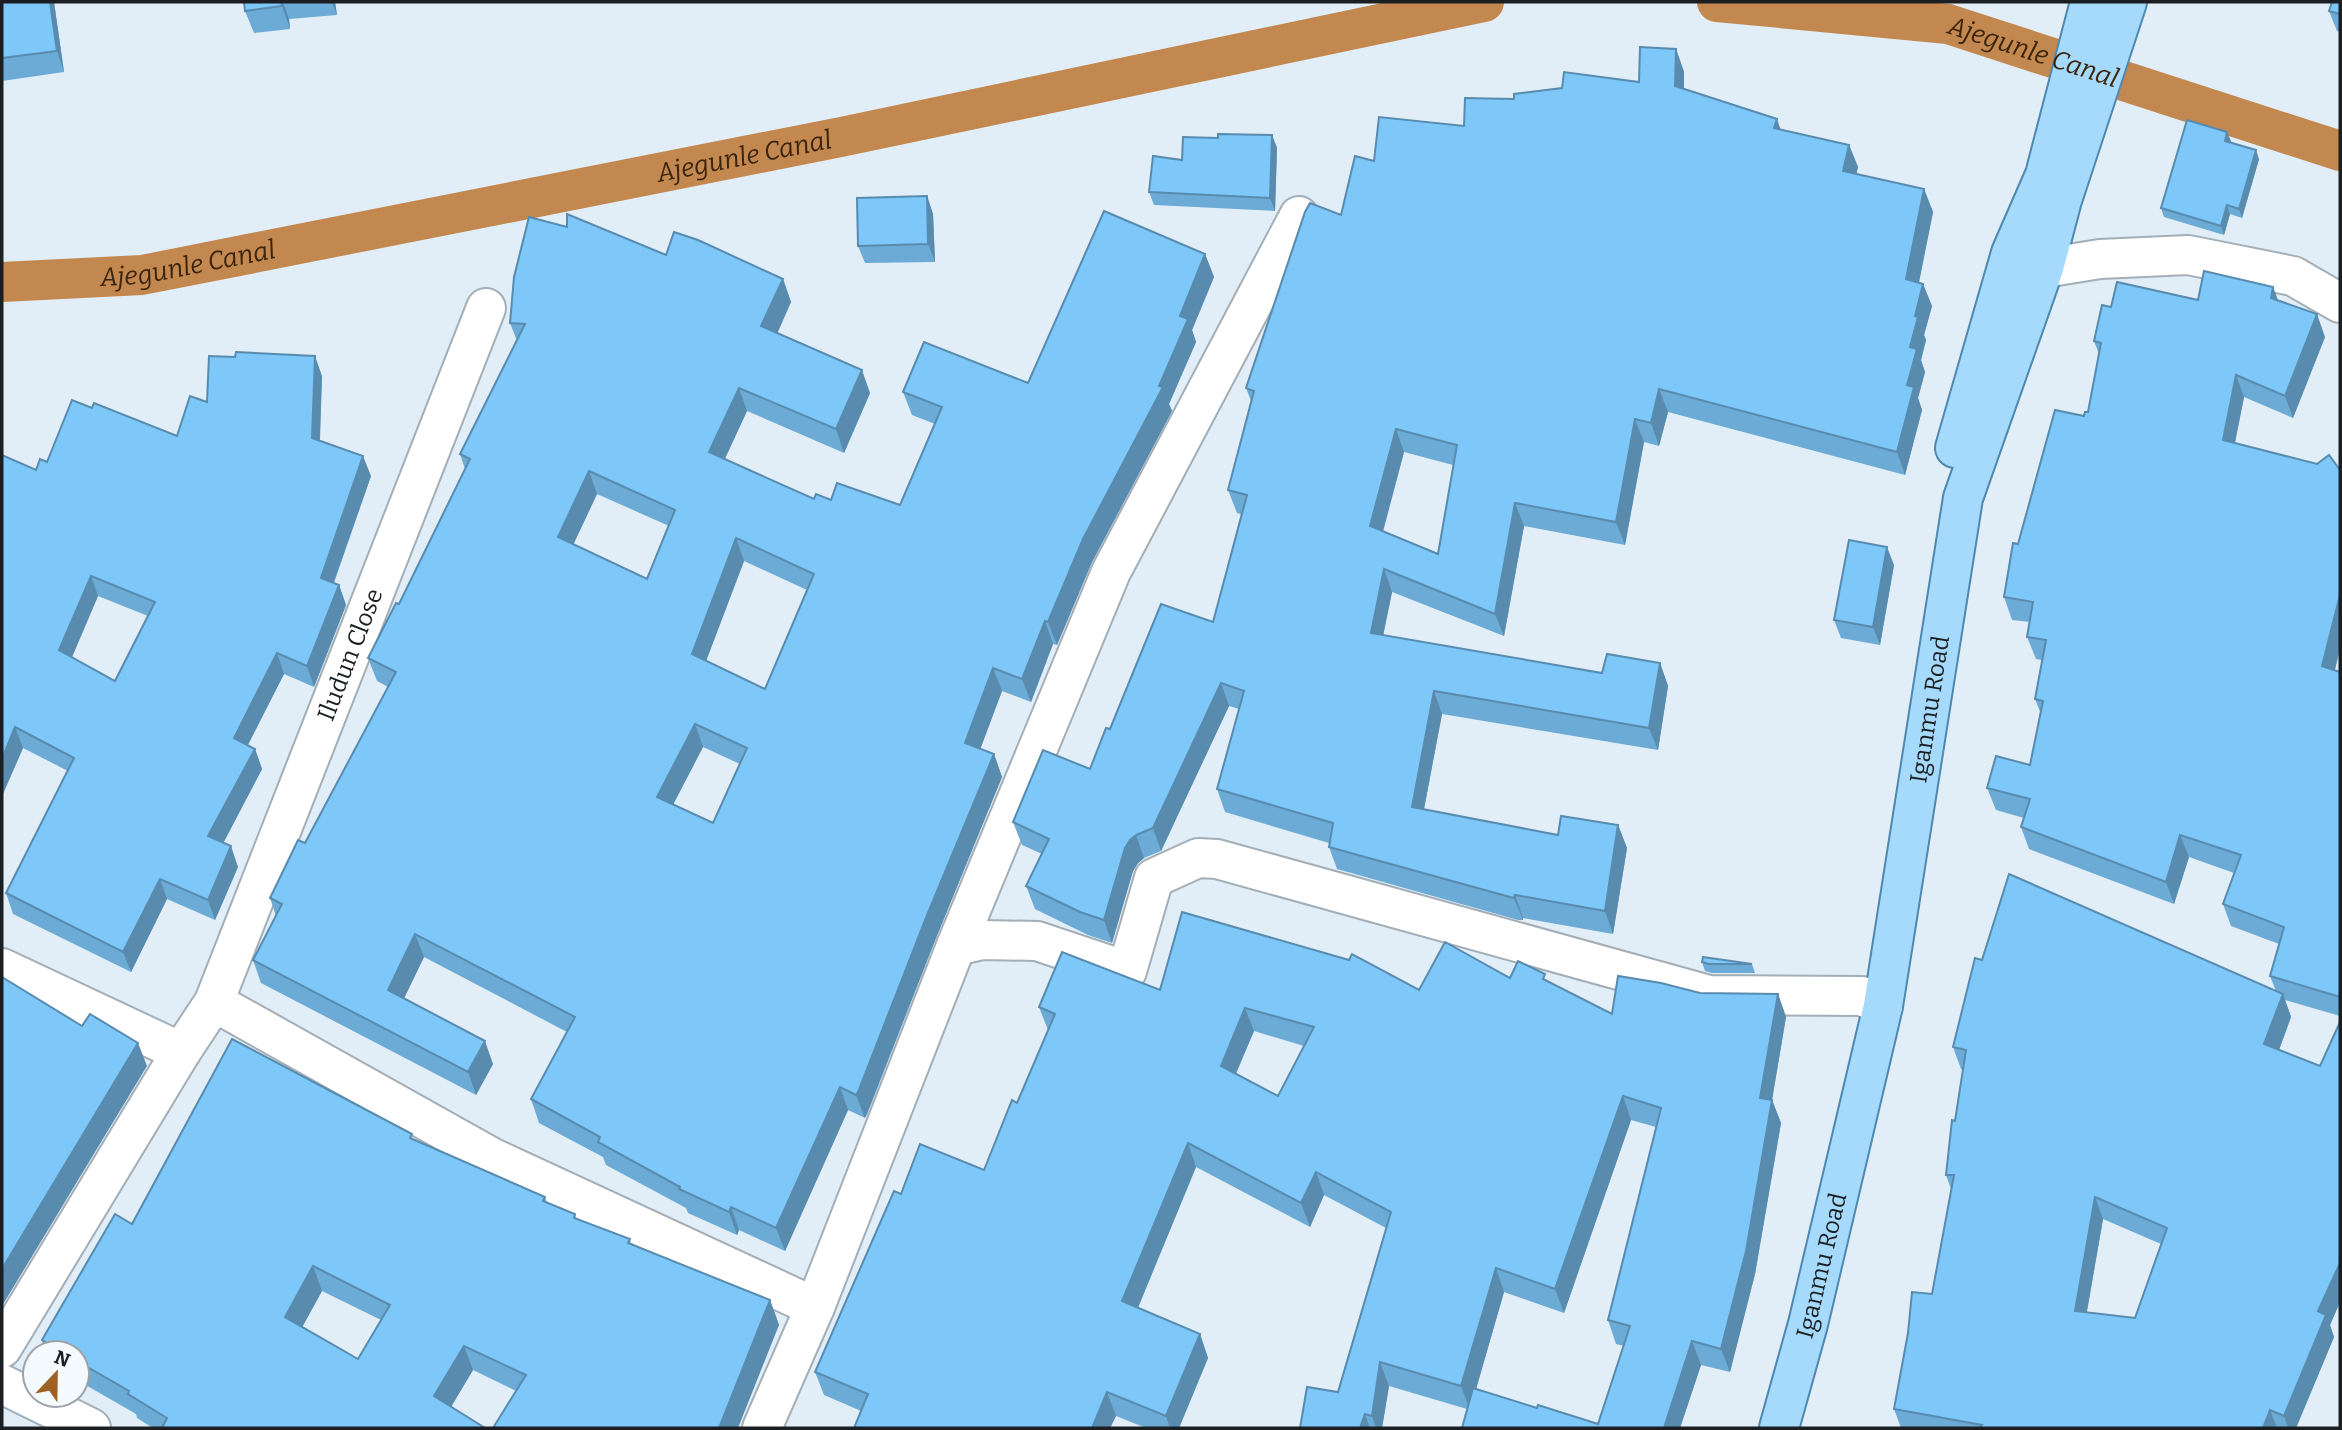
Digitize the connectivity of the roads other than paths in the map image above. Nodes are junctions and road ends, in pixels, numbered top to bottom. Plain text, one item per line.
1 (2090, 2) edge
2 (2127, 2) edge
3 (2054, 188) junction
4 (1298, 216) dead end
5 (2044, 268) junction
6 (2340, 303) edge
7 (486, 308) dead end
8 (956, 946) junction
9 (2, 968) edge
10 (1872, 1001) junction
11 (214, 1002) junction
12 (181, 1052) junction
13 (815, 1307) junction
14 (2, 1348) edge
15 (2, 1384) edge
16 (91, 1428) edge
17 (762, 1428) edge
18 (1756, 1428) edge
19 (1779, 1428) edge

1 - 3 main road, Iganmu Road
2 - 3 main road, Iganmu Road
3 - 5 main road, Iganmu Road
3 - 10 main road, Iganmu Road
4 - 8 street
5 - 6 street
5 - 10 main road, Iganmu Road
7 - 11 street, Iludun Close
8 - 10 street
8 - 13 street
9 - 12 street
10 - 18 main road, Iganmu Road
10 - 19 main road, Iganmu Road
11 - 12 street, Iludun Close
11 - 13 street
12 - 14 street, Iludun Close
13 - 17 street
15 - 16 street

